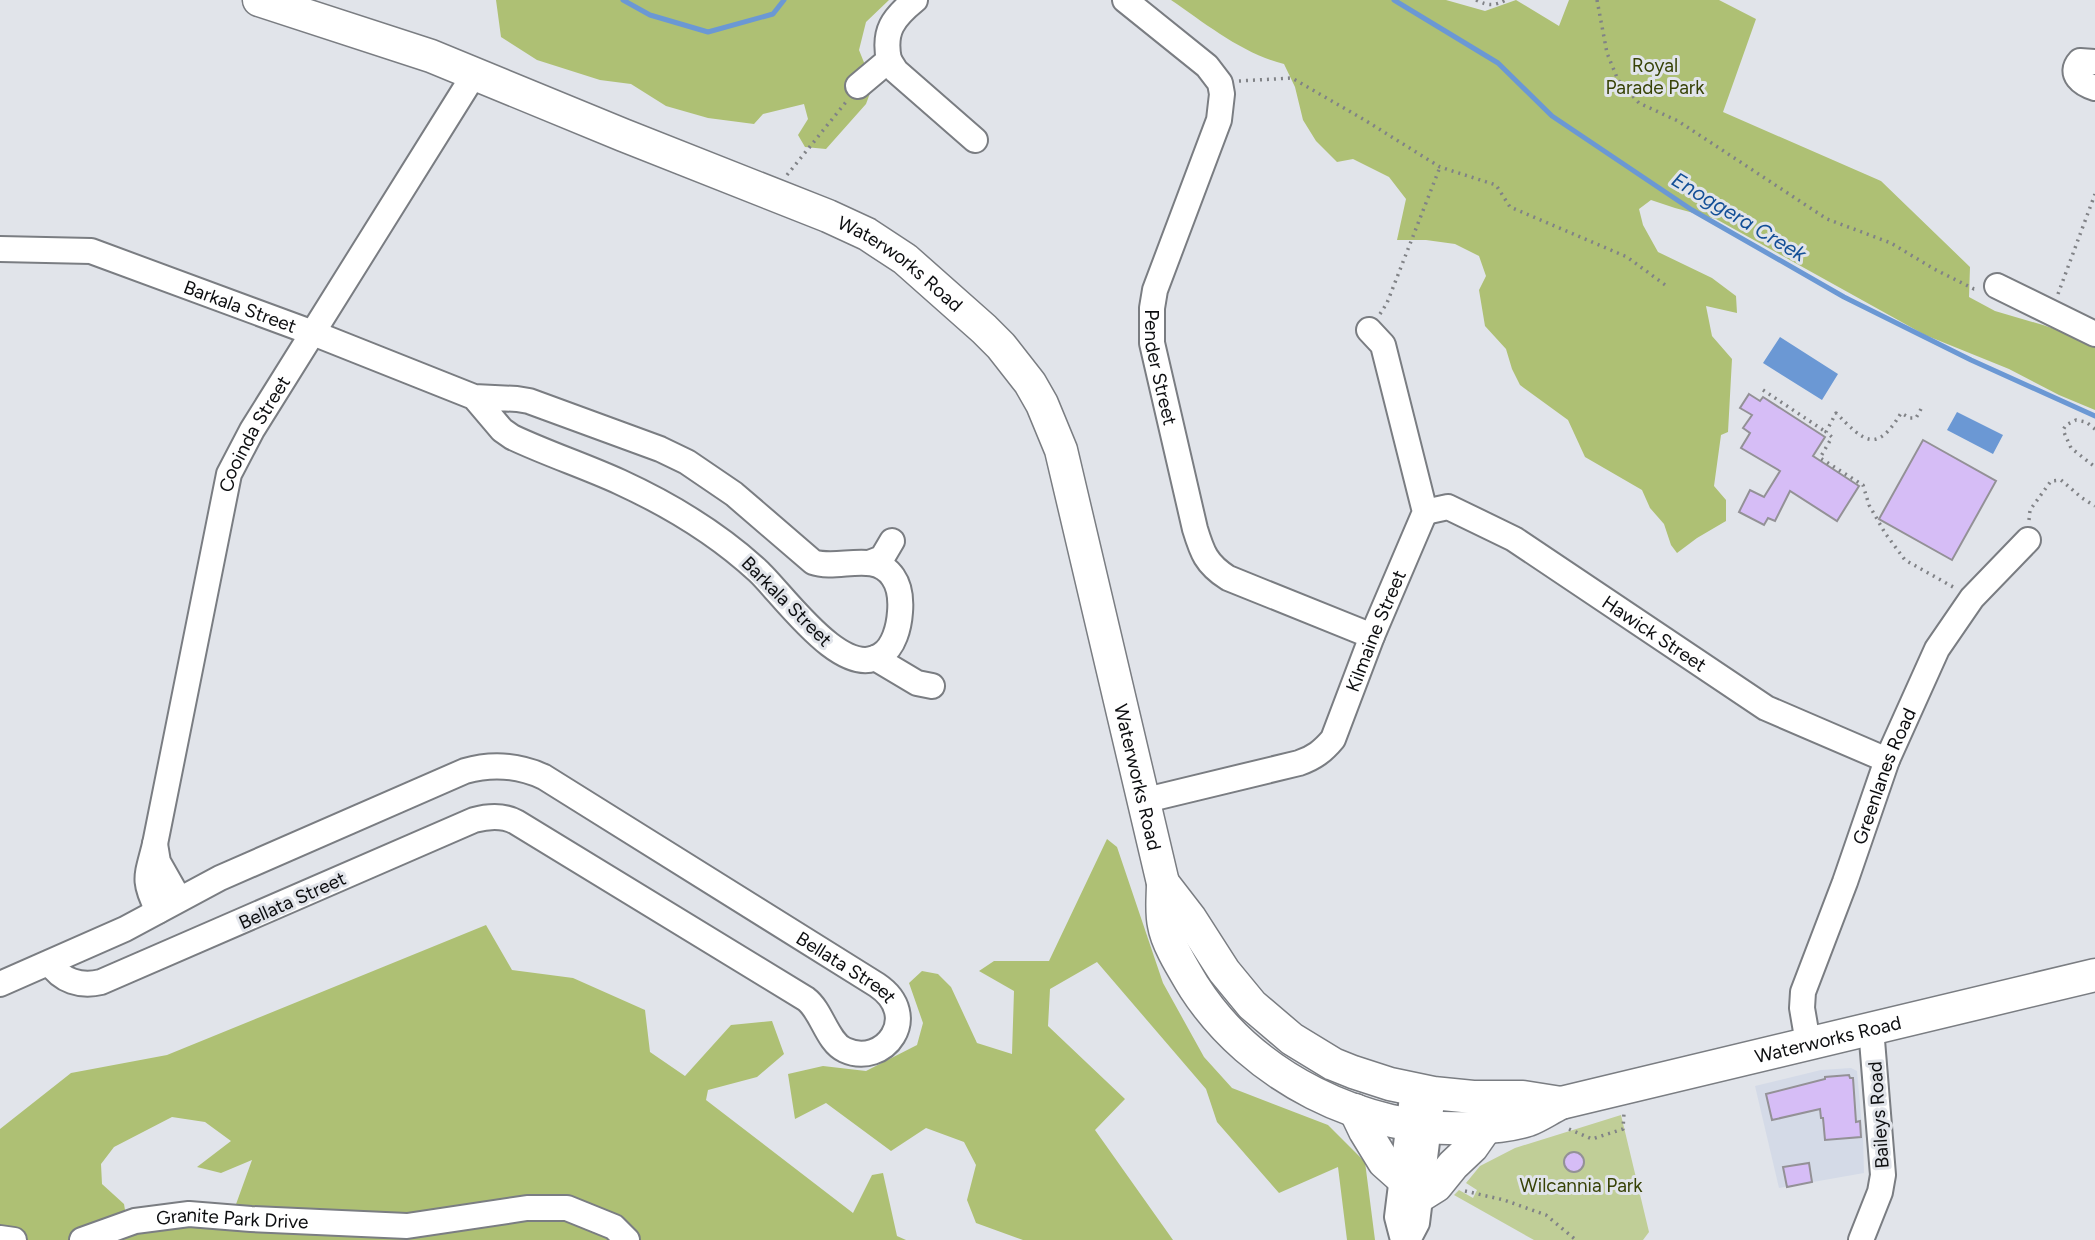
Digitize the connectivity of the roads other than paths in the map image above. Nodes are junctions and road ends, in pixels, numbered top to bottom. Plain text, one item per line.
1 (259, 0) edge
2 (915, 0) edge
3 (1125, 0) edge
4 (300, 6) edge
5 (888, 60) junction
6 (2095, 62) edge
7 (475, 73) junction
8 (858, 86) road end
9 (2095, 88) edge
10 (975, 140) dead end
11 (0, 249) edge
12 (1997, 286) road end
13 (1369, 330) road end
14 (313, 333) junction
15 (2095, 334) edge
16 (474, 397) junction
17 (1425, 512) junction
18 (2028, 540) road end
19 (892, 541) dead end
20 (869, 563) junction
21 (1371, 636) junction
22 (875, 659) junction
23 (932, 686) dead end
24 (1887, 760) junction
25 (1142, 801) junction
26 (155, 844) junction
27 (1163, 883) junction
28 (179, 899) junction
29 (158, 911) junction
30 (50, 963) junction
31 (2095, 975) edge
32 (0, 984) edge
33 (1871, 1028) junction
34 (1808, 1043) junction
35 (1423, 1091) junction
36 (1355, 1110) junction
37 (1565, 1116) junction
38 (1418, 1125) junction
39 (1486, 1127) junction
40 (1411, 1187) junction
41 (0, 1238) edge
42 (14, 1240) edge
43 (82, 1240) edge
44 (628, 1240) edge
45 (1405, 1240) edge
46 (1861, 1240) edge

1 - 4 main road, Waterworks Road
2 - 5 street
3 - 21 street, Pender Street
4 - 7 main road, Waterworks Road
5 - 8 street
5 - 10 street
6 - 9 street
7 - 14 street, Cooinda Street
7 - 25 main road, Waterworks Road
11 - 14 street, Barkala Street
12 - 15 street
13 - 17 street
14 - 16 street, Barkala Street
14 - 26 street, Cooinda Street
16 - 20 street, Barkala Street
16 - 22 street, Barkala Street
17 - 21 street, Kilmaine Street
17 - 24 street, Hawick Street
18 - 24 street, Greenlanes Road
19 - 20 street
20 - 22 street
21 - 25 street, Kilmaine Street
22 - 23 street, Barkala Street
24 - 34 street, Greenlanes Road
25 - 27 main road, Waterworks Road
26 - 28 street
26 - 29 street, Cooinda Street
27 - 35 main road, Waterworks Road
27 - 36 main road, Waterworks Road
28 - 29 street, Bellata Street
28 - 30 street, Bellata Street
29 - 30 street, Bellata Street
30 - 32 street, Bellata Street
31 - 33 main road, Waterworks Road
33 - 34 main road, Waterworks Road
33 - 46 street, Baileys Road
34 - 37 main road, Waterworks Road
35 - 37 main road, Waterworks Road
35 - 38 street
36 - 38 main road, Waterworks Road
36 - 40 main road
37 - 39 main road, Waterworks Road
38 - 39 main road, Waterworks Road
38 - 40 street
39 - 40 main road
40 - 45 street
41 - 42 street
43 - 44 street, Granite Park Drive

